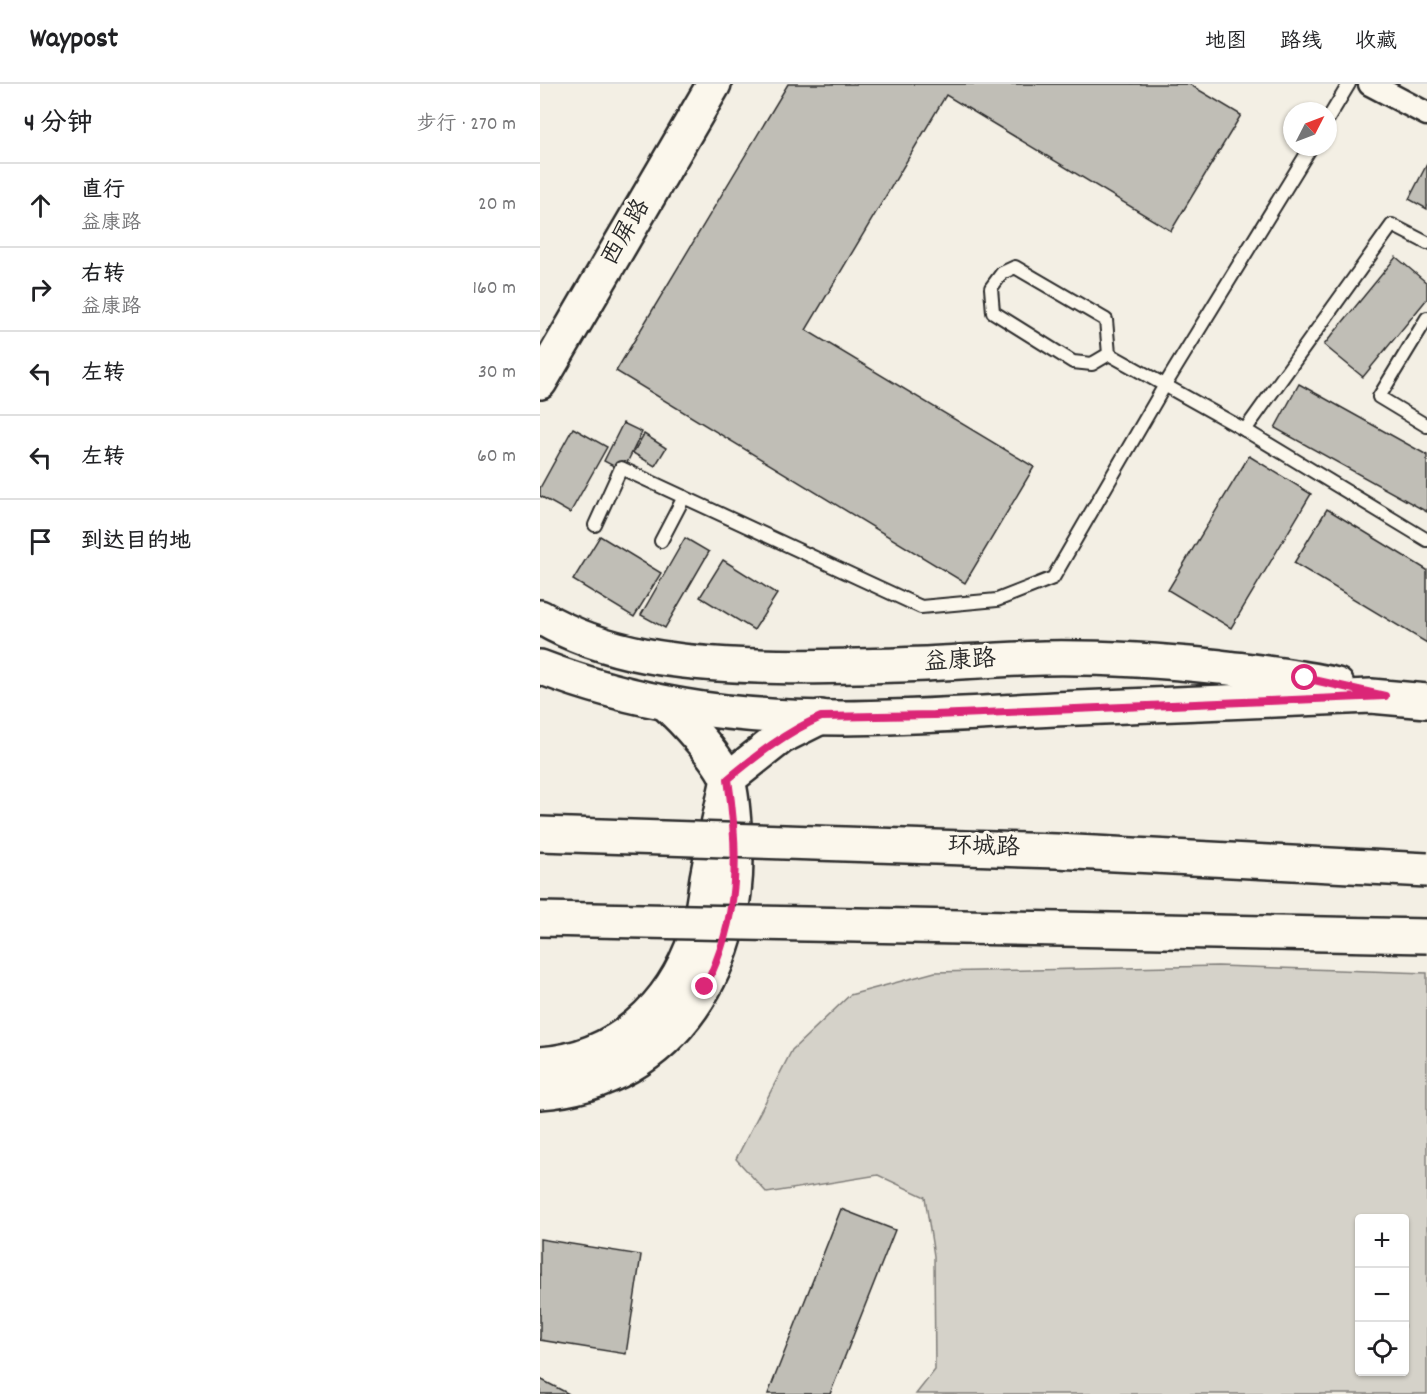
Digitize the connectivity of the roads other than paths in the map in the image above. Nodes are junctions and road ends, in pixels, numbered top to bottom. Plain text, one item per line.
1 (714, 84) edge
2 (1349, 84) edge
3 (1370, 84) edge
4 (1337, 104) edge
5 (1427, 114) edge
6 (1305, 156) edge
7 (1427, 243) edge
8 (1427, 318) edge
9 (1109, 354) junction
10 (540, 382) edge
11 (1165, 385) junction
12 (1427, 426) edge
13 (1245, 430) junction
14 (684, 497) junction
15 (595, 525) dead end
16 (1427, 540) edge
17 (661, 541) dead end
18 (540, 617) edge
19 (540, 667) edge
20 (1385, 696) junction
21 (1427, 701) edge
22 (665, 703) junction
23 (821, 717) junction
24 (728, 779) junction
25 (540, 834) edge
26 (1427, 870) edge
27 (540, 919) edge
28 (1427, 936) edge
29 (540, 1064) edge
30 (540, 1092) edge

1 - 10 main road, 西屏路
2 - 4 lane
3 - 5 street
6 - 11 lane
7 - 13 lane
8 - 12 lane
9 - 9 lane
9 - 11 lane
11 - 13 lane
11 - 14 lane
13 - 16 lane
14 - 15 lane
14 - 17 lane
18 - 20 main road, 益康路
19 - 22 main road, 益康路
20 - 21 main road, 益康路
20 - 23 main road, 益康路
22 - 23 main road, 益康路
22 - 24 main road
23 - 24 main road
24 - 29 main road
24 - 30 main road
25 - 26 main road, 环城路, bridge
27 - 28 main road, bridge

